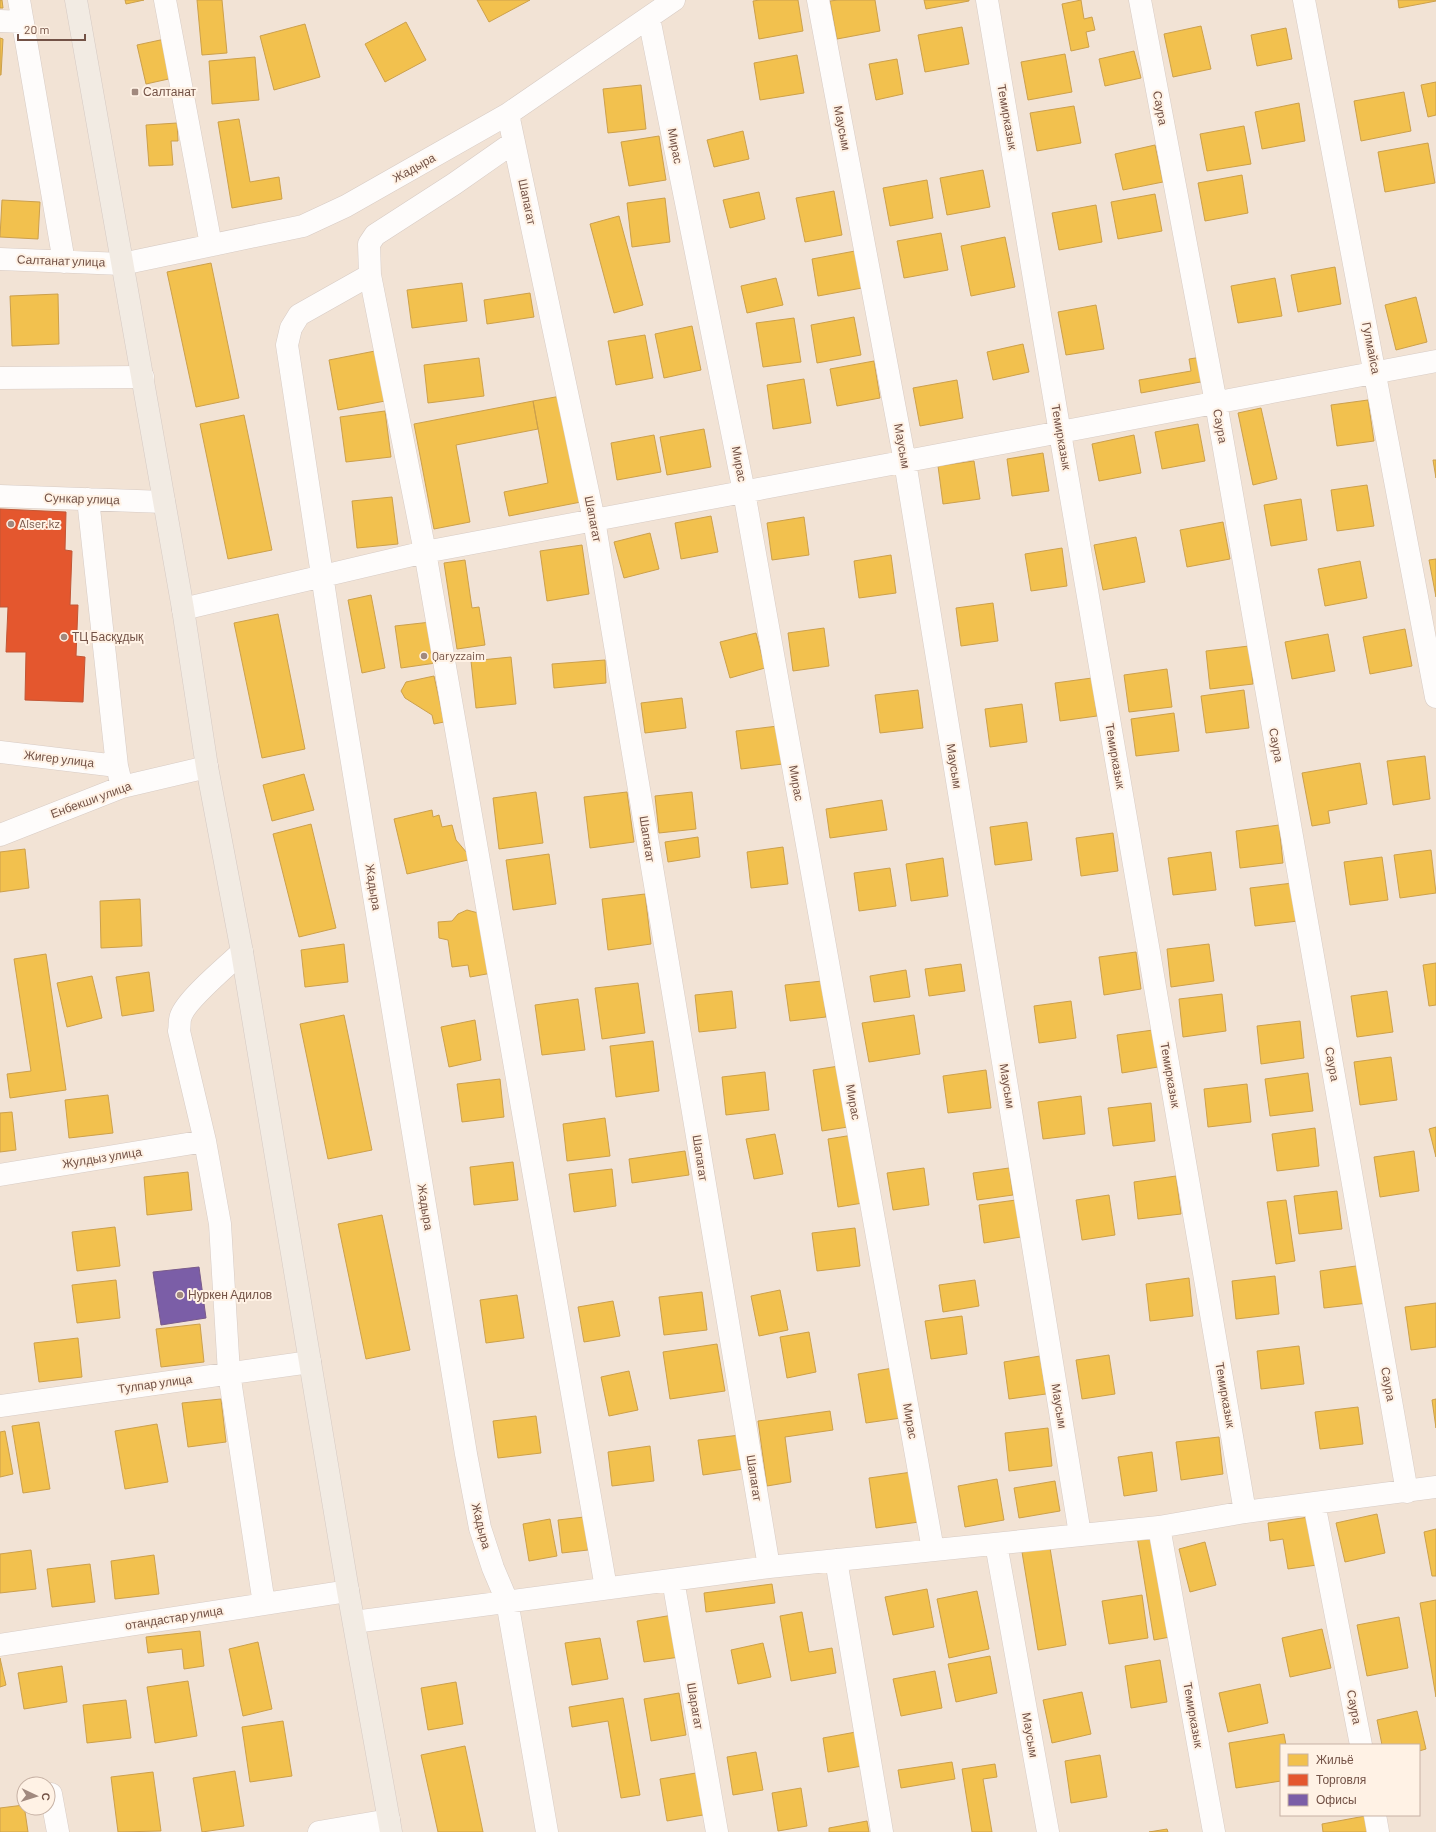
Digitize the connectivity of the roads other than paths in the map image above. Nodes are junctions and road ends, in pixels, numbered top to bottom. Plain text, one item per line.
1 (19, 0) edge
2 (76, 0) edge
3 (165, 0) edge
4 (674, 0) edge
5 (818, 0) edge
6 (987, 0) edge
7 (1140, 0) edge
8 (1304, 0) edge
9 (649, 18) junction
10 (0, 21) edge
11 (23, 22) junction
12 (508, 114) junction
13 (514, 142) junction
14 (211, 245) junction
15 (0, 259) edge
16 (64, 262) junction
17 (122, 264) junction
18 (370, 275) junction
19 (1436, 361) edge
20 (1375, 372) junction
21 (142, 377) junction
22 (0, 378) edge
23 (1216, 404) junction
24 (1060, 433) junction
25 (905, 462) junction
26 (744, 492) junction
27 (0, 496) edge
28 (88, 499) junction
29 (164, 502) junction
30 (594, 520) junction
31 (425, 552) junction
32 (323, 577) junction
33 (183, 609) junction
34 (1436, 697) edge
35 (0, 752) edge
36 (117, 766) junction
37 (207, 767) junction
38 (122, 787) junction
39 (0, 834) edge
40 (242, 952) junction
41 (205, 1141) junction
42 (0, 1175) edge
43 (310, 1362) junction
44 (229, 1373) junction
45 (0, 1406) edge
46 (1436, 1487) edge
47 (1407, 1492) junction
48 (1314, 1503) junction
49 (1245, 1512) junction
50 (1159, 1527) junction
51 (1080, 1534) junction
52 (996, 1544) junction
53 (933, 1550) junction
54 (836, 1560) junction
55 (769, 1567) junction
56 (673, 1580) junction
57 (606, 1588) junction
58 (348, 1591) junction
59 (507, 1602) junction
60 (264, 1604) junction
61 (354, 1622) junction
62 (0, 1645) edge
63 (1361, 1744) edge
64 (55, 1816) edge
65 (1375, 1816) edge
66 (390, 1826) edge
67 (58, 1832) edge
68 (319, 1832) edge
69 (546, 1832) edge
70 (718, 1832) edge
71 (882, 1832) edge
72 (1048, 1832) edge
73 (1214, 1832) edge
74 (1378, 1832) edge

1 - 11 street
2 - 17 main road
3 - 14 street
4 - 9 street, Жадыра
5 - 25 street, Маусым
6 - 24 street, Темирказык
7 - 23 street, Саура
8 - 20 street, Гулмайса
9 - 12 street, Жадыра
9 - 26 street, Мирас
10 - 11 street
11 - 16 street
12 - 13 street, Шапагат
12 - 14 street, Жадыра
13 - 18 street
13 - 30 street, Шапагат
14 - 17 street, Жадыра
15 - 16 street, Салтанат улица
16 - 17 street, Салтанат улица
17 - 21 main road
18 - 31 street
18 - 32 street, Жадыра
19 - 20 street
20 - 23 street
20 - 34 street, Гулмайса
21 - 22 street
21 - 29 main road
23 - 24 street
23 - 47 street, Саура
24 - 25 street
24 - 49 street, Темирказык
25 - 26 street
25 - 51 street, Маусым
26 - 30 street
26 - 53 street, Мирас
27 - 28 street, Сункар улица
28 - 29 street, Сункар улица
28 - 36 street
29 - 33 main road
30 - 31 street
30 - 55 street, Шапагат
31 - 32 street
31 - 57 street
32 - 33 street
32 - 59 street, Жадыра
33 - 37 main road
35 - 36 street, Жигер улица
36 - 38 street
37 - 38 street, Енбекши улица
37 - 40 main road
38 - 39 street, Енбекши улица
40 - 41 street
40 - 43 main road
41 - 42 street, Жулдыз улица
41 - 44 street
43 - 44 street, Тулпар улица
43 - 58 main road
44 - 45 street, Тулпар улица
44 - 60 street
46 - 47 street
47 - 48 street
48 - 49 street
48 - 63 street, Саура
49 - 50 street
50 - 51 street
50 - 73 street, Темирказык
51 - 52 street
52 - 53 street
52 - 72 street, Маусым
53 - 54 street
54 - 55 street
54 - 71 street
55 - 56 street
56 - 57 street
56 - 70 street, Шарагат
57 - 59 street
58 - 60 street, отандастар улица
58 - 61 main road
59 - 61 street
59 - 69 street, Жадыра
60 - 62 street, отандастар улица
61 - 66 main road
64 - 67 street
65 - 74 street
66 - 68 street

